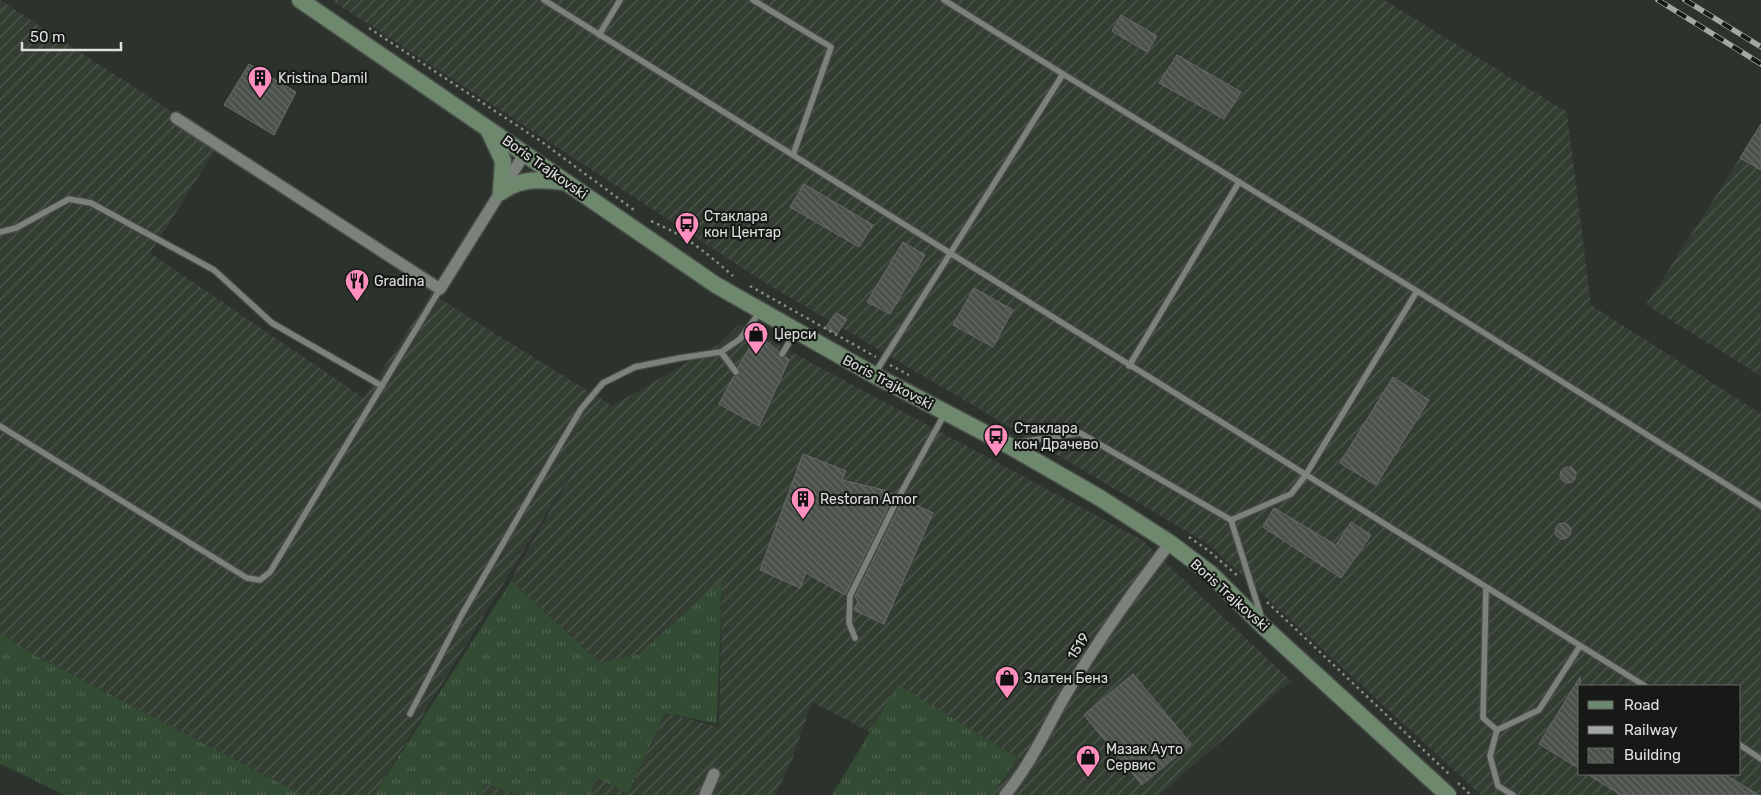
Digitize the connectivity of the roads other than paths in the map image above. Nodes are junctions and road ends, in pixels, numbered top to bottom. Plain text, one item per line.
1 (300, 0) edge
2 (544, 0) edge
3 (620, 0) edge
4 (753, 0) edge
5 (944, 0) edge
6 (599, 34) junction
7 (1063, 74) junction
8 (176, 118) dead end
9 (485, 124) junction
10 (525, 153) junction
11 (793, 155) junction
12 (1239, 182) junction
13 (567, 183) junction
14 (501, 192) junction
15 (0, 232) edge
16 (950, 254) junction
17 (440, 289) junction
18 (1418, 291) junction
19 (761, 310) junction
20 (797, 330) junction
21 (721, 352) junction
22 (782, 354) dead end
23 (1129, 366) junction
24 (736, 372) dead end
25 (874, 375) junction
26 (382, 386) junction
27 (946, 413) junction
28 (0, 426) edge
29 (1006, 444) junction
30 (1304, 476) junction
31 (1761, 506) edge
32 (1231, 520) junction
33 (1170, 543) junction
34 (1486, 588) junction
35 (1264, 627) junction
36 (855, 638) dead end
37 (1580, 646) junction
38 (1643, 685) edge
39 (410, 714) dead end
40 (1497, 730) junction
41 (1741, 746) edge
42 (1761, 759) edge
43 (714, 774) dead end
44 (705, 795) edge
45 (1005, 795) edge
46 (1448, 795) edge
47 (1513, 795) edge

1 - 9 main road, Boris Trajkovski
2 - 6 lane
3 - 6 lane
4 - 11 lane
5 - 7 lane
6 - 11 lane
7 - 12 lane
7 - 16 lane
8 - 17 street
9 - 10 main road, Boris Trajkovski
9 - 14 main road
10 - 13 main road, Boris Trajkovski
10 - 14 street
11 - 16 lane
12 - 18 lane
12 - 23 lane
13 - 14 main road
13 - 19 main road, Boris Trajkovski
14 - 17 street
15 - 26 lane
16 - 23 lane
16 - 25 lane
17 - 26 lane
18 - 30 lane
18 - 31 lane
19 - 20 main road, Boris Trajkovski
19 - 21 lane
20 - 22 lane
20 - 25 main road, Boris Trajkovski
21 - 24 lane
21 - 39 lane
23 - 30 lane
25 - 27 main road, Boris Trajkovski
26 - 28 lane
27 - 29 main road, Boris Trajkovski
27 - 36 lane
29 - 32 lane
29 - 33 main road, Boris Trajkovski
30 - 32 lane
30 - 34 lane
32 - 35 lane
33 - 35 main road, Boris Trajkovski
33 - 45 street, 1519
34 - 37 lane
34 - 40 lane
35 - 46 main road, Boris Trajkovski
37 - 38 lane
37 - 40 lane
40 - 47 lane
41 - 42 lane
43 - 44 street

